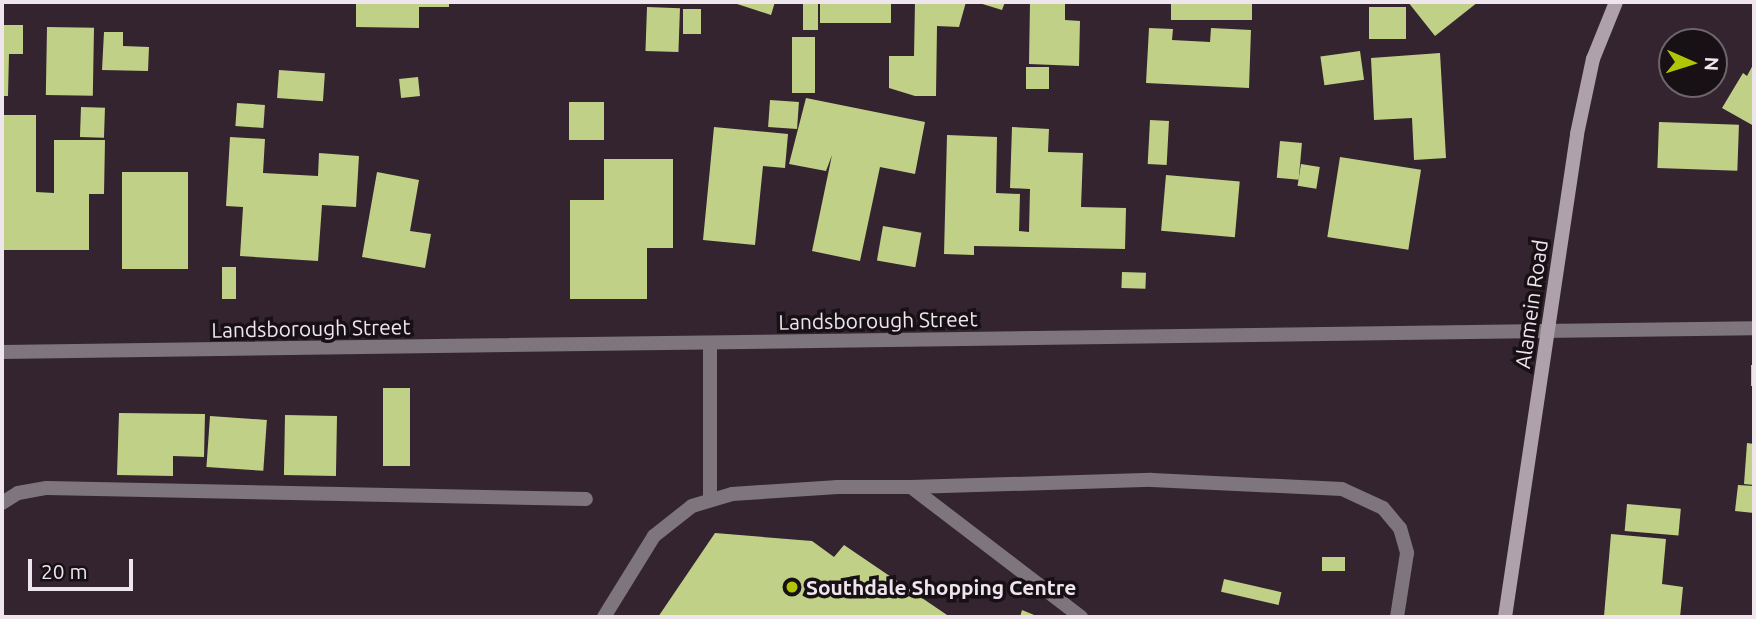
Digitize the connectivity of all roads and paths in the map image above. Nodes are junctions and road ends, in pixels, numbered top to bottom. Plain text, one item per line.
1 (1616, 2) edge
2 (1754, 328) edge
3 (1550, 332) junction
4 (710, 343) junction
5 (2, 352) edge
6 (911, 487) junction
7 (586, 499) dead end
8 (710, 499) junction
9 (2, 503) edge
10 (604, 617) edge
11 (1081, 617) edge
12 (1397, 617) edge
13 (1505, 617) edge

1 - 3 main road, Alamein Road
2 - 3 street, Landsborough Street
3 - 4 street, Landsborough Street
3 - 13 main road, Alamein Road
4 - 5 street, Landsborough Street
4 - 8 street
6 - 8 street
6 - 11 street
6 - 12 street
7 - 9 street
8 - 10 street

